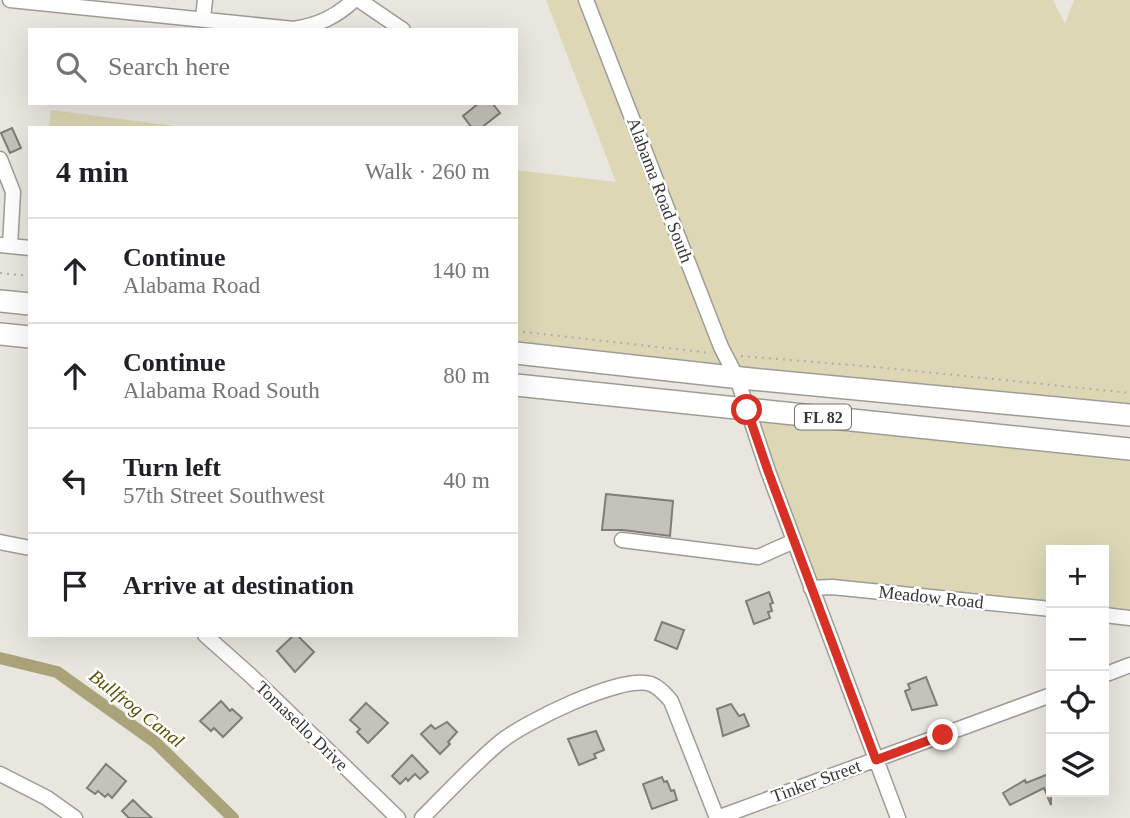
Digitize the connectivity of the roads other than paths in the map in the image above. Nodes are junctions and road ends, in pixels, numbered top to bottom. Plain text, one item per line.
1 (10, 0) edge
2 (205, 0) edge
3 (356, 0) edge
4 (586, 0) edge
5 (43, 1) edge
6 (203, 18) junction
7 (286, 28) edge
8 (298, 28) edge
9 (400, 28) edge
10 (0, 159) edge
11 (6, 217) edge
12 (5, 245) edge
13 (28, 248) edge
14 (0, 301) edge
15 (28, 304) edge
16 (0, 334) edge
17 (28, 337) edge
18 (518, 354) edge
19 (737, 378) junction
20 (518, 386) edge
21 (747, 410) junction
22 (1130, 415) edge
23 (1130, 449) edge
24 (622, 540) dead end
25 (794, 541) junction
26 (0, 542) edge
27 (28, 548) edge
28 (811, 588) junction
29 (1046, 608) edge
30 (1109, 616) edge
31 (1130, 618) edge
32 (207, 637) edge
33 (1130, 665) edge
34 (1109, 673) edge
35 (1046, 697) edge
36 (876, 760) junction
37 (0, 774) edge
38 (75, 818) edge
39 (398, 818) edge
40 (422, 818) edge
41 (717, 818) edge
42 (898, 818) edge

1 - 5 street
2 - 6 street
3 - 8 street
3 - 9 street
4 - 19 street, Alabama Road South
5 - 6 street
6 - 7 street
10 - 11 street
11 - 12 street
12 - 13 street
14 - 15 highway
16 - 17 highway
18 - 19 highway, FL 82
19 - 21 street, Alabama Road South
19 - 22 highway, FL 82
20 - 21 highway, FL 82
21 - 23 highway, FL 82
21 - 25 street, Alabama Road South
24 - 25 street
25 - 28 street, Alabama Road South
26 - 27 street
28 - 29 street, Meadow Road
28 - 36 street, Alabama Road South
30 - 31 street
32 - 39 street, Tomasello Drive
33 - 34 street
35 - 36 street, Tinker Street
36 - 41 street, Tinker Street
36 - 42 street
37 - 38 street
40 - 41 street

